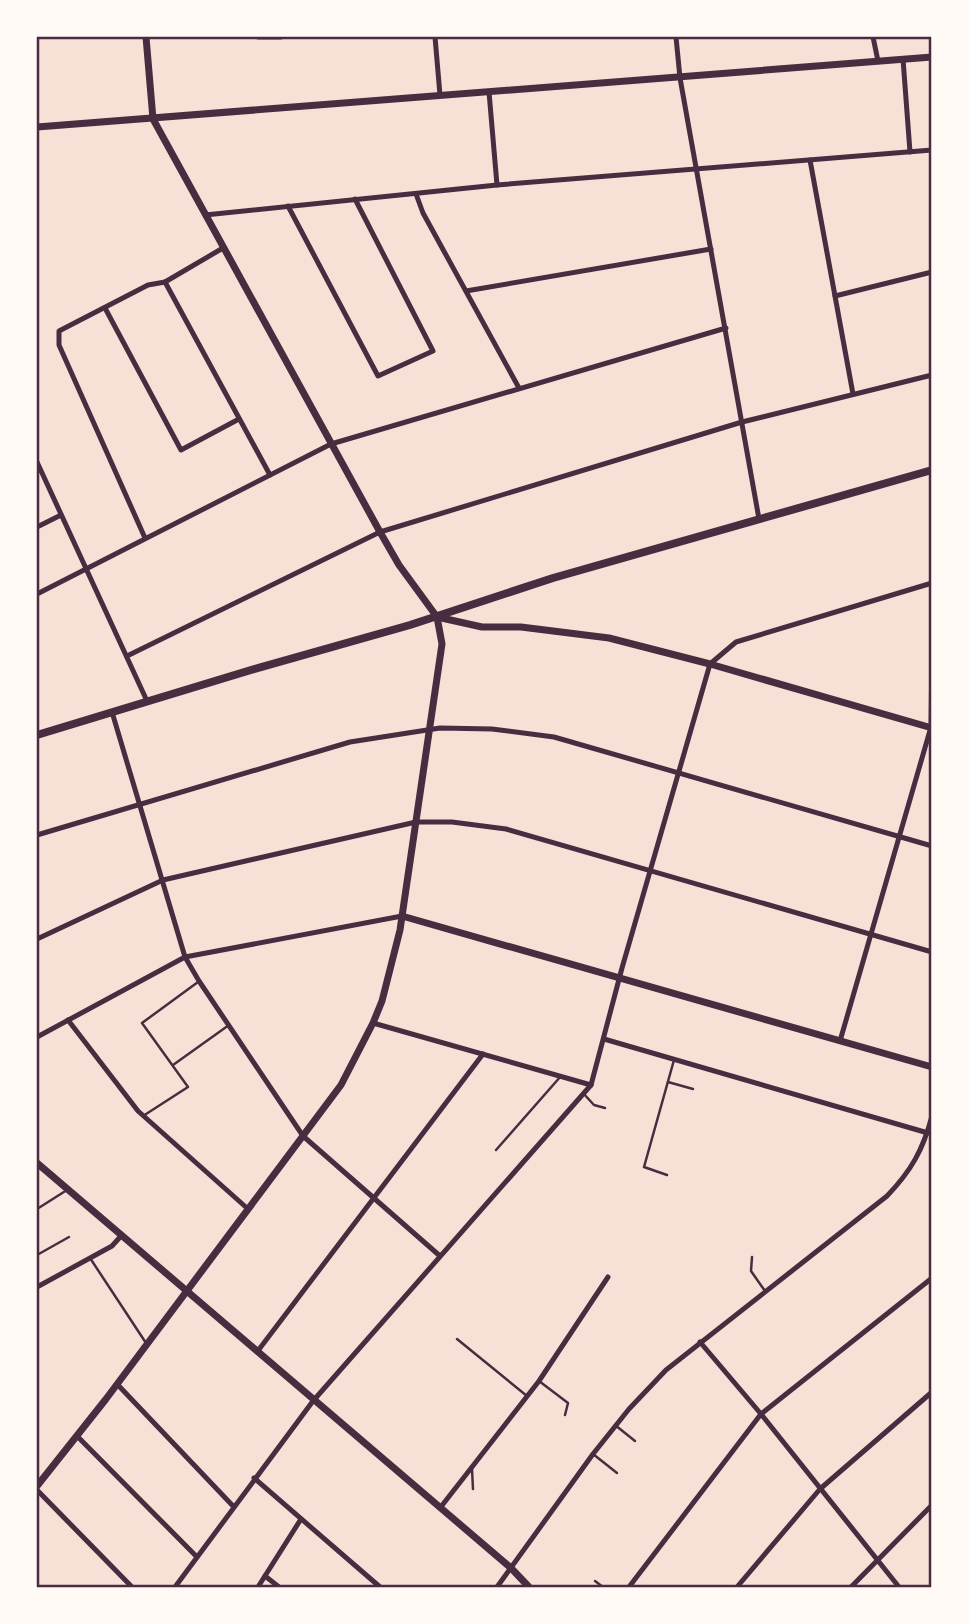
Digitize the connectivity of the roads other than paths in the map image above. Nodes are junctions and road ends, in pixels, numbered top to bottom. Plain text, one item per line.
1 (146, 37) edge
2 (258, 37) edge
3 (281, 37) edge
4 (435, 37) edge
5 (676, 37) edge
6 (873, 37) edge
7 (932, 57) edge
8 (903, 59) junction
9 (878, 61) junction
10 (680, 78) junction
11 (489, 92) junction
12 (439, 95) junction
13 (153, 119) junction
14 (37, 127) edge
15 (932, 150) edge
16 (910, 152) junction
17 (810, 160) junction
18 (697, 170) junction
19 (497, 186) junction
20 (416, 194) junction
21 (355, 200) junction
22 (288, 206) junction
23 (205, 215) junction
24 (223, 248) junction
25 (711, 249) junction
26 (932, 272) edge
27 (165, 282) junction
28 (466, 291) junction
29 (835, 296) junction
30 (105, 307) junction
31 (726, 328) junction
32 (932, 375) edge
33 (519, 388) junction
34 (853, 394) junction
35 (239, 419) junction
36 (742, 422) junction
37 (331, 444) junction
38 (37, 462) edge
39 (932, 470) edge
40 (270, 475) junction
41 (61, 515) junction
42 (759, 519) junction
43 (37, 527) edge
44 (380, 532) junction
45 (145, 538) junction
46 (86, 569) junction
47 (932, 583) edge
48 (37, 594) edge
49 (437, 617) junction
50 (932, 650) edge
51 (127, 656) junction
52 (710, 664) junction
53 (147, 701) junction
54 (111, 712) junction
55 (932, 727) edge
56 (430, 729) junction
57 (37, 735) edge
58 (679, 773) junction
59 (139, 804) junction
60 (415, 822) junction
61 (37, 835) edge
62 (899, 836) junction
63 (932, 846) edge
64 (650, 870) junction
65 (163, 880) junction
66 (402, 916) junction
67 (871, 935) junction
68 (37, 939) edge
69 (932, 952) edge
70 (185, 957) junction
71 (620, 978) junction
72 (199, 981) junction
73 (68, 1020) junction
74 (373, 1023) junction
75 (229, 1025) junction
76 (37, 1037) edge
77 (604, 1039) junction
78 (840, 1041) junction
79 (483, 1054) junction
80 (674, 1060) junction
81 (173, 1065) junction
82 (932, 1067) edge
83 (561, 1076) junction
84 (668, 1082) junction
85 (591, 1085) junction
86 (694, 1089) dead end
87 (583, 1093) junction
88 (605, 1108) dead end
89 (143, 1116) junction
90 (932, 1116) edge
91 (928, 1133) junction
92 (303, 1136) junction
93 (496, 1150) dead end
94 (37, 1163) edge
95 (667, 1174) dead end
96 (67, 1190) junction
97 (374, 1198) junction
98 (37, 1209) edge
99 (248, 1209) junction
100 (121, 1236) junction
101 (69, 1237) dead end
102 (37, 1255) edge
103 (440, 1256) junction
104 (752, 1257) dead end
105 (90, 1258) junction
106 (608, 1277) dead end
107 (932, 1279) edge
108 (37, 1287) edge
109 (187, 1291) junction
110 (765, 1291) junction
111 (457, 1339) dead end
112 (699, 1342) junction
113 (147, 1344) junction
114 (257, 1352) junction
115 (539, 1381) junction
116 (117, 1384) junction
117 (932, 1392) edge
118 (527, 1396) junction
119 (313, 1401) junction
120 (565, 1415) dead end
121 (761, 1415) junction
122 (615, 1425) junction
123 (77, 1436) junction
124 (635, 1441) dead end
125 (593, 1454) junction
126 (471, 1466) junction
127 (617, 1473) dead end
128 (254, 1478) junction
129 (37, 1488) edge
130 (472, 1489) dead end
131 (820, 1489) junction
132 (233, 1506) junction
133 (932, 1506) edge
134 (440, 1508) junction
135 (301, 1519) junction
136 (197, 1557) junction
137 (877, 1559) junction
138 (511, 1568) junction
139 (265, 1576) junction
140 (595, 1581) dead end
141 (132, 1587) edge
142 (175, 1587) edge
143 (258, 1587) edge
144 (279, 1587) edge
145 (380, 1587) edge
146 (497, 1587) edge
147 (529, 1587) edge
148 (603, 1587) edge
149 (629, 1587) edge
150 (737, 1587) edge
151 (851, 1587) edge
152 (899, 1587) edge

1 - 13 street
2 - 3 street
4 - 12 street
5 - 10 street
6 - 9 street
7 - 8 street
8 - 9 street
8 - 16 street
9 - 10 street
10 - 11 street
10 - 18 street
11 - 12 street
11 - 19 street
12 - 13 street
13 - 14 street
13 - 23 street
15 - 16 street
16 - 17 street
17 - 18 street
17 - 29 street
18 - 19 street
18 - 25 street
19 - 20 street
20 - 21 street
20 - 28 street
21 - 22 street
21 - 22 street
22 - 23 street
23 - 24 street
24 - 27 street
24 - 37 street
25 - 28 street
25 - 31 street
26 - 29 street
27 - 30 street
27 - 35 street
28 - 33 street
29 - 34 street
30 - 35 street
30 - 45 street
31 - 33 street
31 - 36 street
32 - 34 street
33 - 37 street
34 - 36 street
35 - 40 street
36 - 42 street
36 - 44 street
37 - 40 street
37 - 44 street
38 - 41 street
39 - 42 main road
40 - 45 street
41 - 43 street
41 - 46 street
42 - 49 main road
44 - 49 street
44 - 51 street
45 - 46 street
46 - 48 street
46 - 51 street
47 - 50 street
47 - 52 street
49 - 52 street
49 - 53 main road
49 - 56 street
50 - 55 street
51 - 53 street
52 - 55 street
52 - 58 street
53 - 54 main road
54 - 57 main road
54 - 59 street
55 - 62 street
56 - 58 street
56 - 59 street
56 - 60 street
58 - 62 street
58 - 64 street
59 - 61 street
59 - 65 street
60 - 64 street
60 - 65 street
60 - 66 street
62 - 63 street
62 - 67 street
64 - 67 street
64 - 71 street
65 - 68 street
65 - 70 street
66 - 70 street
66 - 71 street
66 - 74 street
67 - 69 street
67 - 78 street
70 - 72 street
70 - 73 street
71 - 77 street
71 - 78 street
72 - 75 street
72 - 81 lane
73 - 76 street
73 - 89 street
74 - 79 street
74 - 92 street
75 - 81 lane
75 - 92 street
77 - 80 street
77 - 85 street
78 - 82 street
79 - 83 street
79 - 97 street
80 - 84 lane
80 - 91 street
81 - 89 lane
83 - 85 street
83 - 93 lane
84 - 86 lane
84 - 95 lane
85 - 87 street
87 - 88 lane
87 - 103 street
89 - 99 street
90 - 91 street
91 - 110 street
92 - 97 street
92 - 99 street
94 - 96 street
96 - 98 lane
96 - 100 street
97 - 103 street
97 - 114 street
99 - 109 street
100 - 105 street
100 - 109 street
101 - 102 lane
103 - 119 street
104 - 110 lane
105 - 108 street
105 - 113 lane
106 - 115 street
107 - 121 street
109 - 113 street
109 - 114 street
110 - 112 street
111 - 118 lane
112 - 121 street
112 - 122 street
113 - 116 street
114 - 119 street
115 - 118 street
115 - 120 lane
116 - 123 street
116 - 132 street
117 - 131 street
118 - 126 street
119 - 128 street
119 - 134 street
121 - 131 street
121 - 149 street
122 - 124 lane
122 - 125 street
123 - 129 street
123 - 136 street
125 - 127 lane
125 - 138 street
126 - 130 lane
126 - 134 street
128 - 132 street
128 - 135 street
129 - 141 street
131 - 137 street
131 - 150 street
132 - 136 street
133 - 137 street
134 - 138 street
135 - 139 street
135 - 145 street
136 - 142 street
137 - 151 street
137 - 152 street
138 - 146 street
138 - 147 street
139 - 143 street
139 - 144 street
140 - 148 lane

